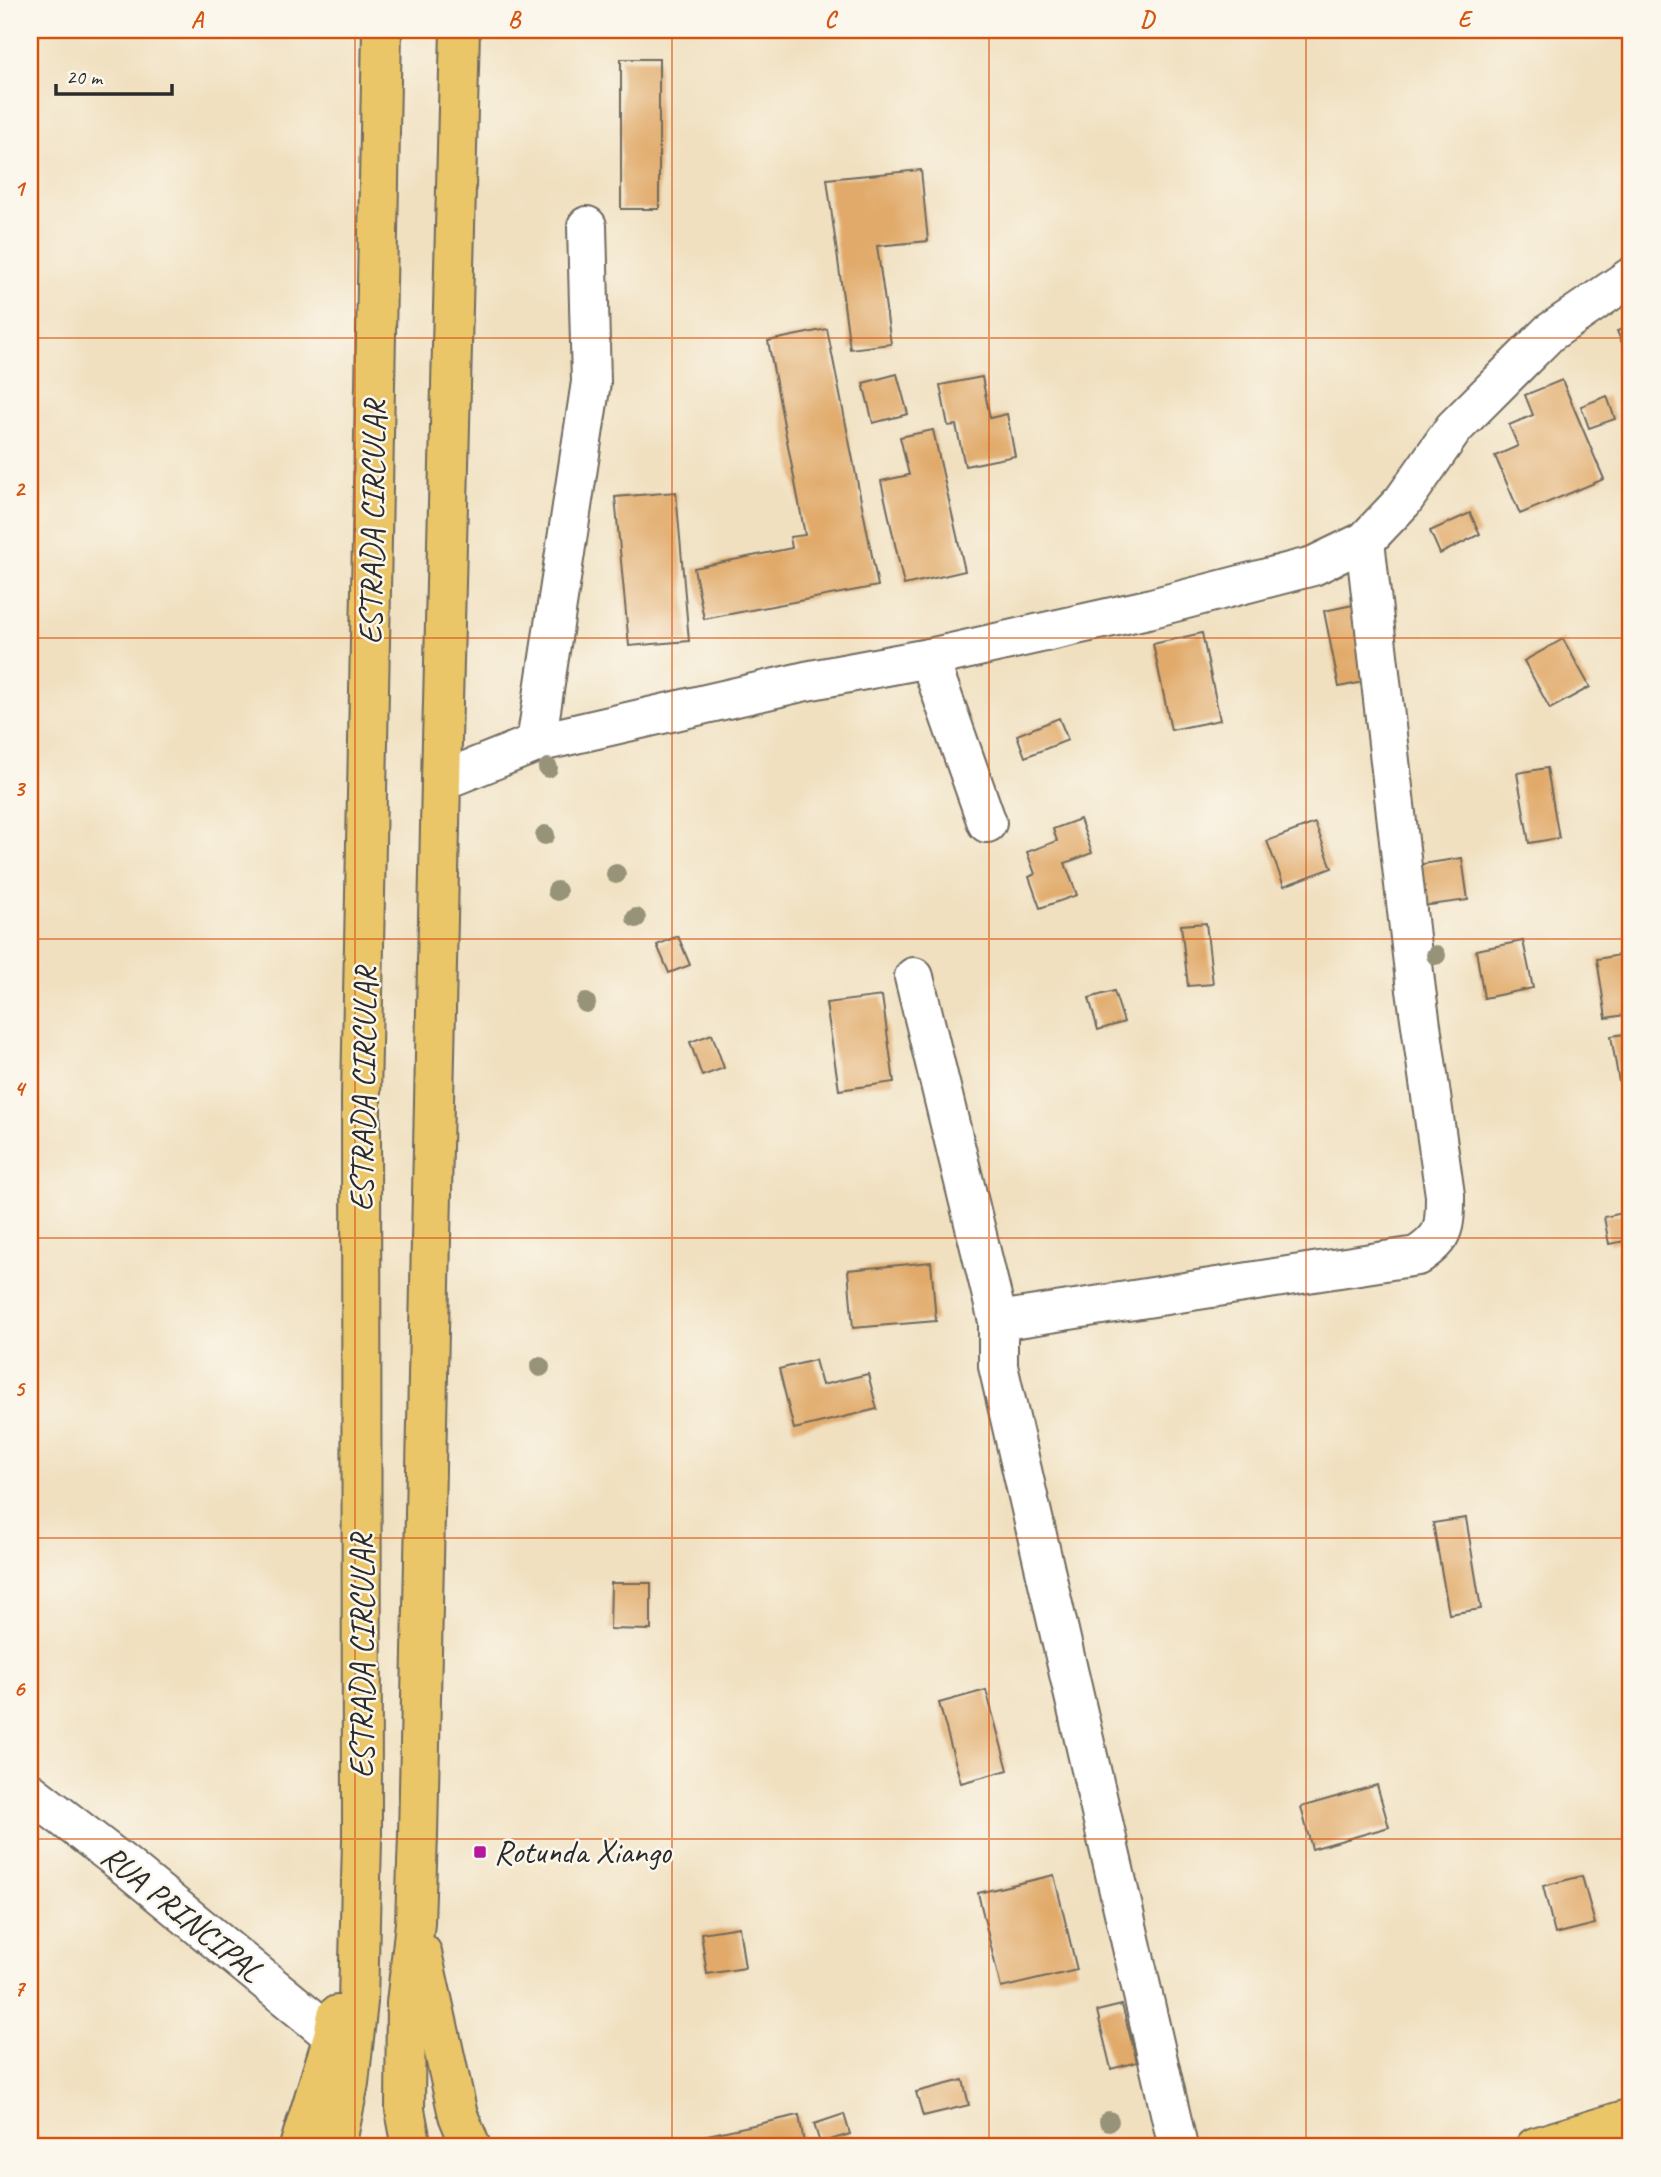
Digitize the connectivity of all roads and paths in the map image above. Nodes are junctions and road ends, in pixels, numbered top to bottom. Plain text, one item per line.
1 (382, 30) edge
2 (460, 30) edge
3 (587, 226) dead end
4 (1631, 277) edge
5 (1365, 541) junction
6 (929, 658) junction
7 (536, 743) junction
8 (441, 781) junction
9 (987, 823) dead end
10 (914, 977) dead end
11 (998, 1321) junction
12 (30, 1792) edge
13 (362, 1840) junction
14 (415, 1923) junction
15 (333, 2036) junction
16 (1631, 2118) edge
17 (299, 2147) edge
18 (336, 2147) edge
19 (412, 2147) edge
20 (471, 2147) edge
21 (1178, 2147) edge
22 (1535, 2147) edge

1 - 13 main road, ESTRADA CIRCULAR
2 - 8 main road, ESTRADA CIRCULAR
3 - 7 street
4 - 5 street
5 - 6 street
5 - 11 street
6 - 7 street
6 - 9 street
7 - 8 street
8 - 14 main road, ESTRADA CIRCULAR
10 - 11 street
11 - 21 street
12 - 15 street, RUA PRINCIPAL
13 - 15 main road
13 - 18 main road, ESTRADA CIRCULAR
14 - 19 main road, ESTRADA CIRCULAR
14 - 20 main road
15 - 17 main road
16 - 22 main road

